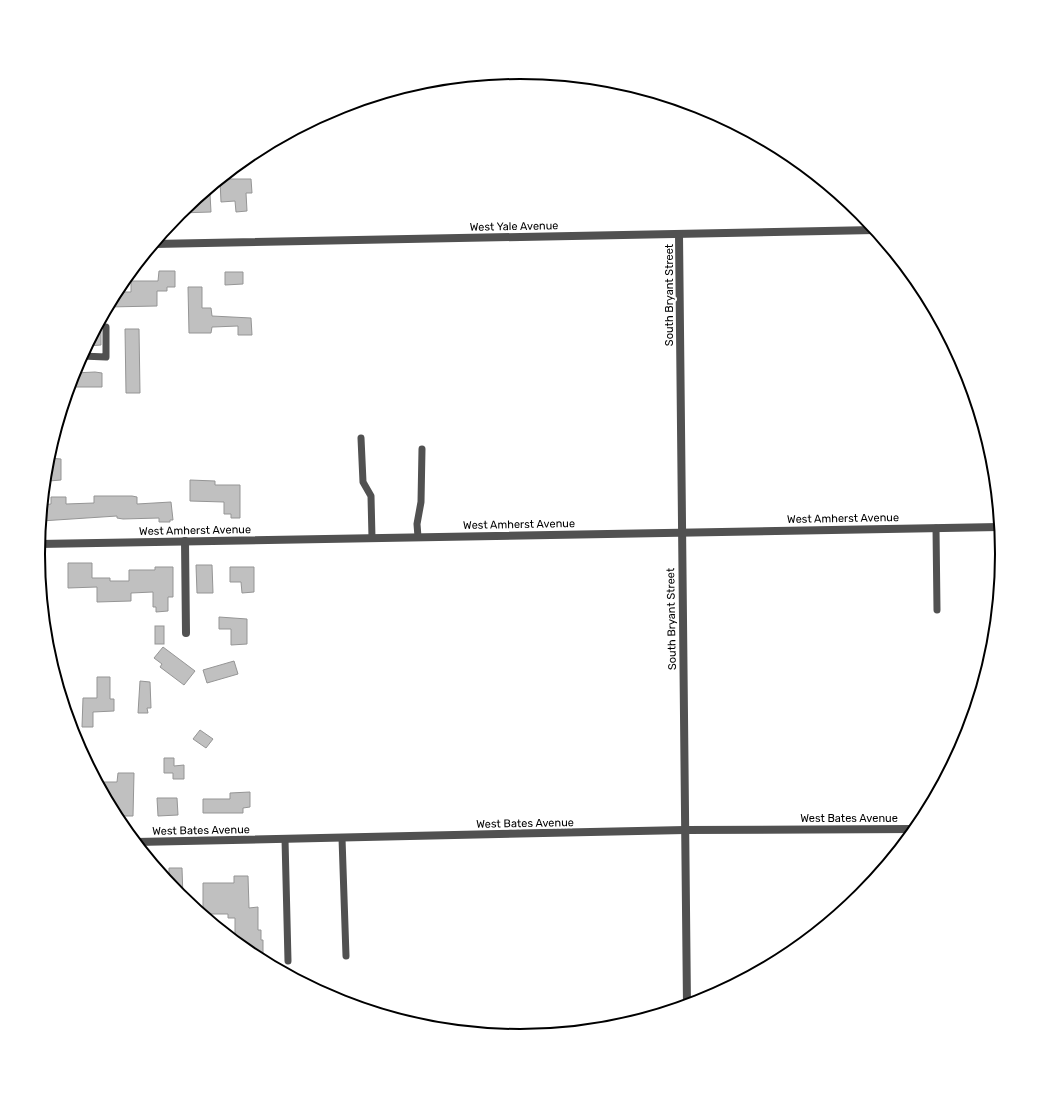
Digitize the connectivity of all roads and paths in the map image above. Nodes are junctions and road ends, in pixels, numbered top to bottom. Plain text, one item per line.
1 (867, 230) edge
2 (680, 234) junction
3 (161, 244) edge
4 (106, 327) dead end
5 (88, 356) edge
6 (361, 438) dead end
7 (422, 449) dead end
8 (994, 527) edge
9 (936, 528) junction
10 (681, 531) junction
11 (418, 537) junction
12 (372, 538) junction
13 (185, 541) junction
14 (45, 544) edge
15 (937, 610) dead end
16 (186, 633) dead end
17 (908, 828) edge
18 (685, 830) junction
19 (342, 838) junction
20 (285, 839) junction
21 (142, 842) edge
22 (346, 956) dead end
23 (288, 961) dead end
24 (687, 999) edge

1 - 2 street, West Yale Avenue
2 - 3 street, West Yale Avenue
2 - 10 street, South Bryant Street
4 - 5 lane
6 - 12 lane
7 - 11 lane
8 - 9 street, West Amherst Avenue
9 - 10 street, West Amherst Avenue
9 - 15 lane
10 - 11 street, West Amherst Avenue
10 - 18 street, South Bryant Street
11 - 12 street, West Amherst Avenue
12 - 13 street, West Amherst Avenue
13 - 14 street, West Amherst Avenue
13 - 16 street
17 - 18 street, West Bates Avenue
18 - 19 street, West Bates Avenue
18 - 24 street, South Bryant Street
19 - 20 street, West Bates Avenue
19 - 22 lane
20 - 21 street, West Bates Avenue
20 - 23 lane

